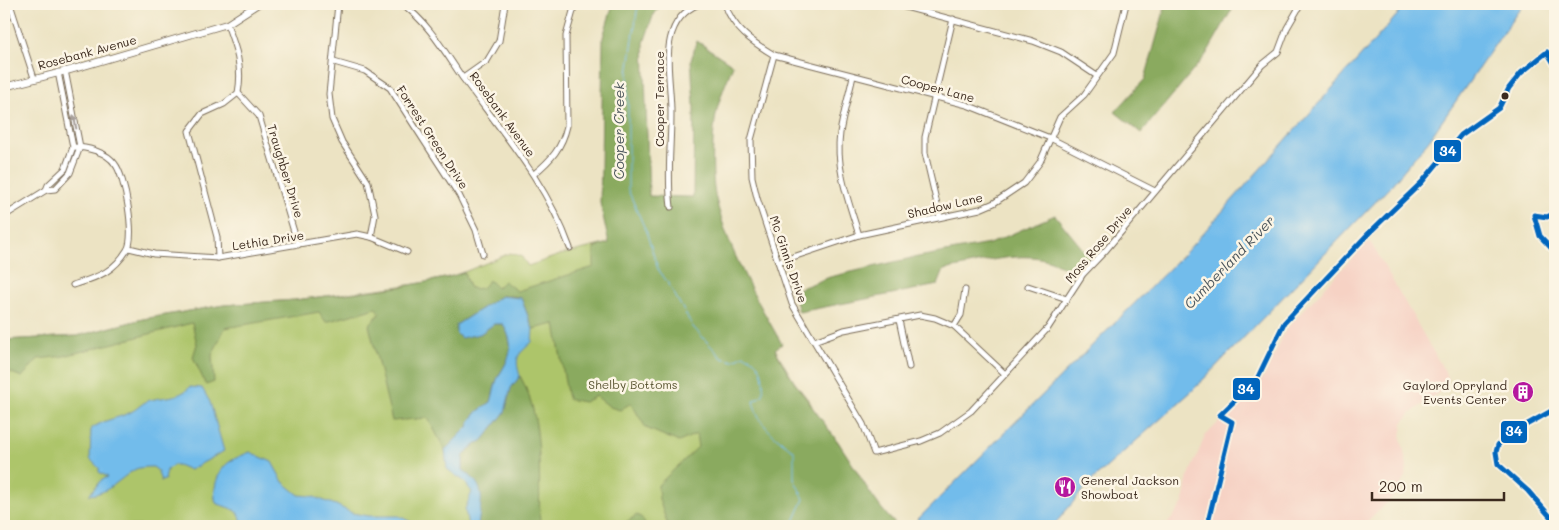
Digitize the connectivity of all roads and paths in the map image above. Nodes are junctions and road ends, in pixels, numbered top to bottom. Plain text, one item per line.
1 (10, 4) edge
2 (258, 4) edge
3 (338, 4) edge
4 (404, 4) edge
5 (504, 4) edge
6 (575, 4) edge
7 (699, 4) edge
8 (725, 4) edge
9 (894, 4) edge
10 (1126, 4) edge
11 (1301, 4) edge
12 (953, 19) junction
13 (227, 24) junction
14 (774, 55) junction
15 (334, 62) junction
16 (65, 70) junction
17 (58, 72) junction
18 (853, 76) junction
19 (1097, 76) junction
20 (34, 78) junction
21 (463, 78) junction
22 (4, 87) edge
23 (238, 93) junction
24 (934, 97) junction
25 (1050, 138) junction
26 (73, 147) junction
27 (80, 147) junction
28 (534, 174) junction
29 (46, 190) junction
30 (1155, 191) junction
31 (671, 207) dead end
32 (4, 216) edge
33 (940, 217) junction
34 (859, 235) junction
35 (371, 237) junction
36 (298, 245) junction
37 (129, 248) junction
38 (570, 248) dead end
39 (407, 252) dead end
40 (483, 254) dead end
41 (218, 258) junction
42 (778, 262) junction
43 (73, 285) dead end
44 (1028, 286) dead end
45 (965, 290) dead end
46 (1067, 299) junction
47 (899, 320) junction
48 (954, 326) junction
49 (814, 341) junction
50 (909, 367) dead end
51 (1004, 373) junction
52 (874, 453) joint

1 - 20 street
2 - 13 street, Rosebank Avenue
3 - 15 street
4 - 21 street, Rosebank Avenue
5 - 21 street
6 - 28 street
7 - 31 street, Cooper Terrace
8 - 14 street, Cooper Lane
9 - 12 street
10 - 19 street, Shadow Lane
11 - 30 street, Moss Rose Drive
12 - 19 street
12 - 24 street
13 - 16 street, Rosebank Avenue
13 - 23 street
14 - 18 street, Cooper Lane
14 - 42 street, Mc Ginnis Drive
15 - 35 street
15 - 40 street, Forrest Green Drive
16 - 17 street, Rosebank Avenue
27 -> 16 street
17 - 20 street, Rosebank Avenue
17 - 26 street
18 - 24 street, Cooper Lane
18 - 34 street
19 - 25 street, Shadow Lane
20 - 22 street, Rosebank Avenue
21 - 28 street, Rosebank Avenue
23 - 36 street, Traughber Drive
23 - 41 street
24 - 25 street, Cooper Lane
24 - 33 street
25 - 30 street, Cooper Lane
25 - 33 street, Shadow Lane
26 - 27 street
26 - 29 street
27 - 29 street
27 - 37 street
28 - 38 street, Rosebank Avenue
29 - 32 street
30 - 46 street, Moss Rose Drive
33 - 34 street, Shadow Lane
34 - 42 street, Shadow Lane
35 - 36 street, Lethia Drive
35 - 39 street, Lethia Drive
36 - 41 street, Lethia Drive
37 - 41 street, Lethia Drive
37 - 43 street
42 - 49 street, Mc Ginnis Drive
44 - 46 street
45 - 48 street
46 - 51 street, Moss Rose Drive
47 - 48 street
47 - 49 street
47 - 50 street
48 - 51 street
49 - 52 street, Mc Ginnis Drive
51 - 52 street, Moss Rose Drive

